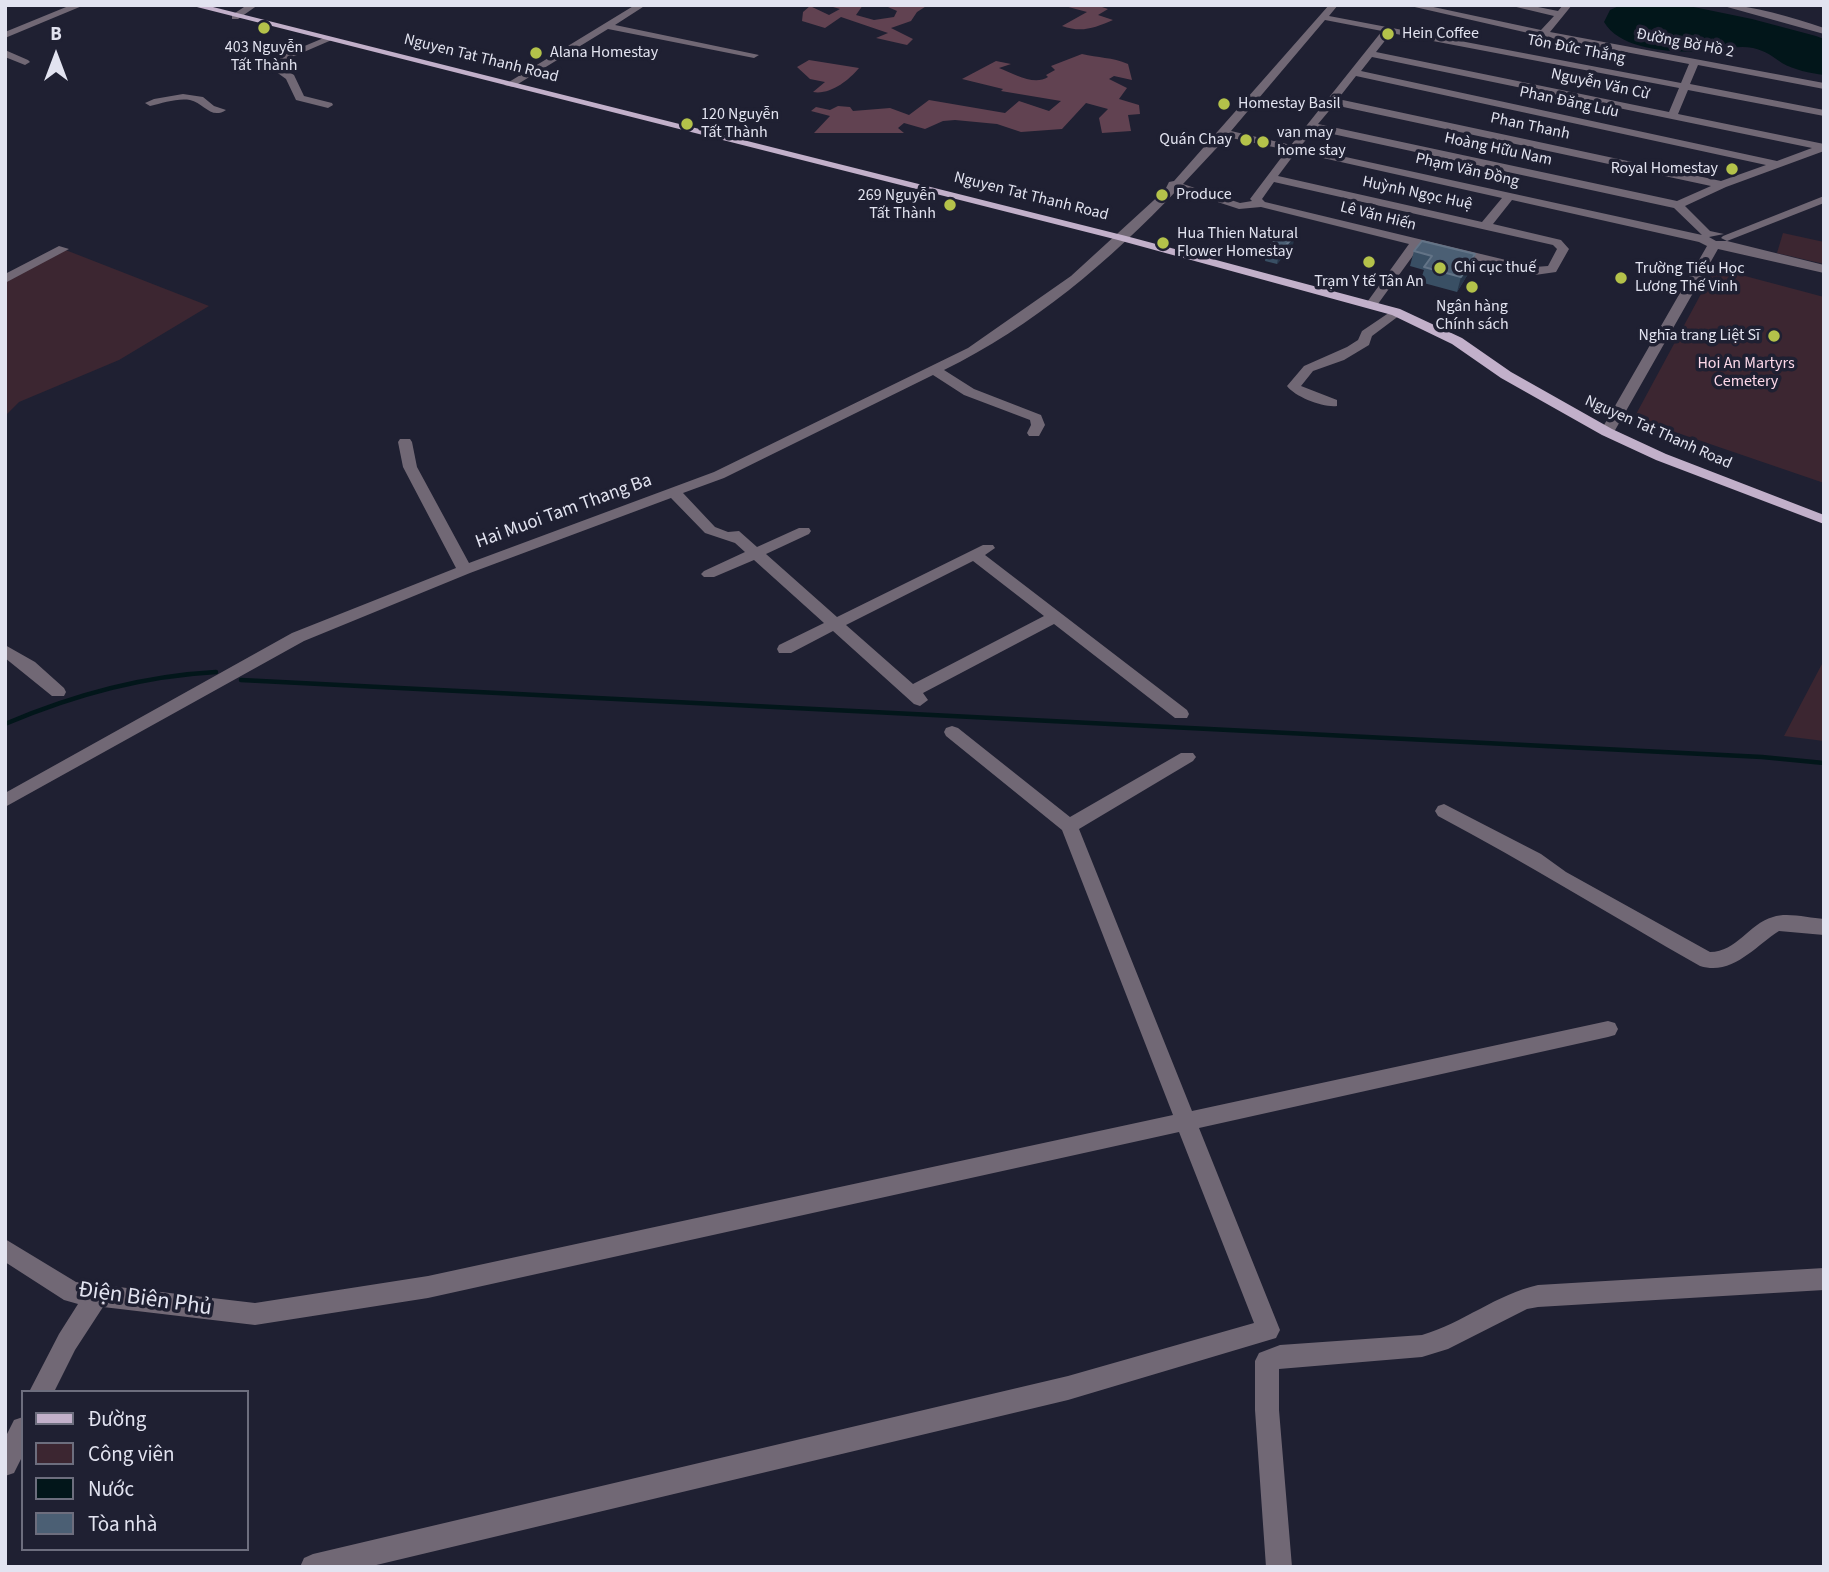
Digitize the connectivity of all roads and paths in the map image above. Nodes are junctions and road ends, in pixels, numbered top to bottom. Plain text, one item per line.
1 (193, 5) edge
2 (254, 5) edge
3 (642, 5) edge
4 (1334, 5) edge
5 (1410, 5) edge
6 (1512, 5) edge
7 (1568, 5) edge
8 (1724, 5) edge
9 (77, 6) edge
10 (1560, 14) junction
11 (235, 17) junction
12 (1322, 17) junction
13 (605, 26) junction
14 (1388, 30) junction
15 (1824, 31) edge
16 (1541, 33) junction
17 (5, 35) edge
18 (328, 39) junction
19 (5, 53) edge
20 (1370, 54) junction
21 (754, 55) dead end
22 (1529, 56) junction
23 (25, 62) dead end
24 (1695, 62) junction
25 (1355, 73) junction
26 (1508, 82) junction
27 (509, 85) junction
28 (1824, 86) edge
29 (1685, 87) junction
30 (1331, 100) junction
31 (150, 103) dead end
32 (328, 105) dead end
33 (221, 110) dead end
34 (1824, 113) edge
35 (1672, 116) junction
36 (1484, 117) junction
37 (1311, 125) junction
38 (1224, 133) junction
39 (1824, 147) edge
40 (1292, 148) junction
41 (1629, 148) junction
42 (1777, 164) junction
43 (1270, 178) junction
44 (1174, 184) junction
45 (1722, 185) junction
46 (1508, 197) junction
47 (1258, 201) junction
48 (1822, 201) edge
49 (1678, 205) junction
50 (1486, 225) junction
51 (1122, 237) junction
52 (1716, 240) junction
53 (1416, 243) junction
54 (63, 249) dead end
55 (1824, 269) edge
56 (1535, 271) joint
57 (5, 279) edge
58 (1371, 305) junction
59 (1396, 312) junction
60 (934, 370) junction
61 (1332, 403) dead end
62 (1607, 432) junction
63 (1034, 433) dead end
64 (405, 442) dead end
65 (674, 492) junction
66 (1824, 520) edge
67 (804, 531) dead end
68 (755, 553) junction
69 (465, 570) junction
70 (709, 574) dead end
71 (1055, 617) junction
72 (835, 624) junction
73 (785, 649) dead end
74 (5, 650) edge
75 (58, 692) dead end
76 (1181, 714) dead end
77 (952, 732) dead end
78 (1187, 757) dead end
79 (5, 801) edge
80 (1444, 811) dead end
81 (1069, 826) junction
82 (1824, 927) edge
83 (1608, 1029) dead end
84 (1187, 1120) junction
85 (5, 1249) edge
86 (1824, 1279) edge
87 (97, 1295) junction
88 (42, 1390) edge
89 (21, 1433) edge
90 (5, 1464) edge
91 (313, 1567) edge
92 (1279, 1567) edge

1 - 11 main road, Nguyen Tat Thanh Road
2 - 11 street
3 - 13 street
4 - 12 street, Hai Muoi Tam Thang Ba
5 - 16 street, Đường Bờ Hồ 2
6 - 10 street
7 - 10 street
8 - 15 street
9 - 17 street
10 - 16 street
11 - 18 main road, Nguyen Tat Thanh Road
12 - 14 street, Tôn Đức Thắng
12 - 38 street, Hai Muoi Tam Thang Ba
13 - 21 street
13 - 27 street
14 - 20 street
14 - 22 street, Tôn Đức Thắng
16 - 22 street
16 - 24 street, Đường Bờ Hồ 2
18 - 27 main road, Nguyen Tat Thanh Road
18 - 32 street
19 - 23 street
20 - 25 street
20 - 26 street, Nguyễn Văn Cừ
22 - 29 street, Tôn Đức Thắng
24 - 28 street, Đường Bờ Hồ 2
24 - 29 street
25 - 30 street
25 - 36 street, Phan Đăng Lưu
26 - 35 street, Nguyễn Văn Cừ
26 - 36 street
27 - 51 main road, Nguyen Tat Thanh Road
29 - 34 street, Tôn Đức Thắng
29 - 35 street
30 - 36 street, Phan Thanh
30 - 37 street
31 - 33 street
35 - 39 street, Nguyễn Văn Cừ
36 - 41 street, Phan Thanh
36 - 41 street, Phan Đăng Lưu
37 - 40 street
37 - 49 street, Hoàng Hữu Nam
38 - 40 street, Phạm Văn Đồng
38 - 44 street, Hai Muoi Tam Thang Ba
39 - 42 street
40 - 43 street
40 - 46 street, Phạm Văn Đồng
41 - 42 street, Phan Đăng Lưu
41 - 45 street, Phan Thanh
42 - 45 street
43 - 47 street
43 - 50 street, Huỳnh Ngọc Huệ
44 - 47 street, Lê Văn Hiến
44 - 51 street, Hai Muoi Tam Thang Ba
45 - 49 street
46 - 50 street
46 - 52 street, Phạm Văn Đồng
47 - 53 street, Lê Văn Hiến
48 - 52 street
49 - 52 street
50 - 56 street, Huỳnh Ngọc Huệ
51 - 58 main road, Nguyen Tat Thanh Road
51 - 60 street, Hai Muoi Tam Thang Ba
52 - 55 street, Phạm Văn Đồng
52 - 62 street
53 - 56 street, Lê Văn Hiến
53 - 58 street
54 - 57 street
58 - 59 main road, Nguyen Tat Thanh Road
59 - 61 street
59 - 62 main road, Nguyen Tat Thanh Road
60 - 63 street
60 - 65 street, Hai Muoi Tam Thang Ba
62 - 66 main road, Nguyen Tat Thanh Road
64 - 69 street
65 - 68 street
65 - 69 street, Hai Muoi Tam Thang Ba
67 - 68 street
68 - 70 street
68 - 72 street
69 - 79 street, Hai Muoi Tam Thang Ba
71 - 72 street
71 - 72 street
71 - 76 street
72 - 73 street
74 - 75 street
77 - 81 street
78 - 81 street
80 - 82 street
81 - 84 street
83 - 84 street, Điện Biên Phủ
84 - 87 street, Điện Biên Phủ
84 - 91 street
85 - 87 street, Điện Biên Phủ
86 - 92 street
87 - 88 street
89 - 90 street

